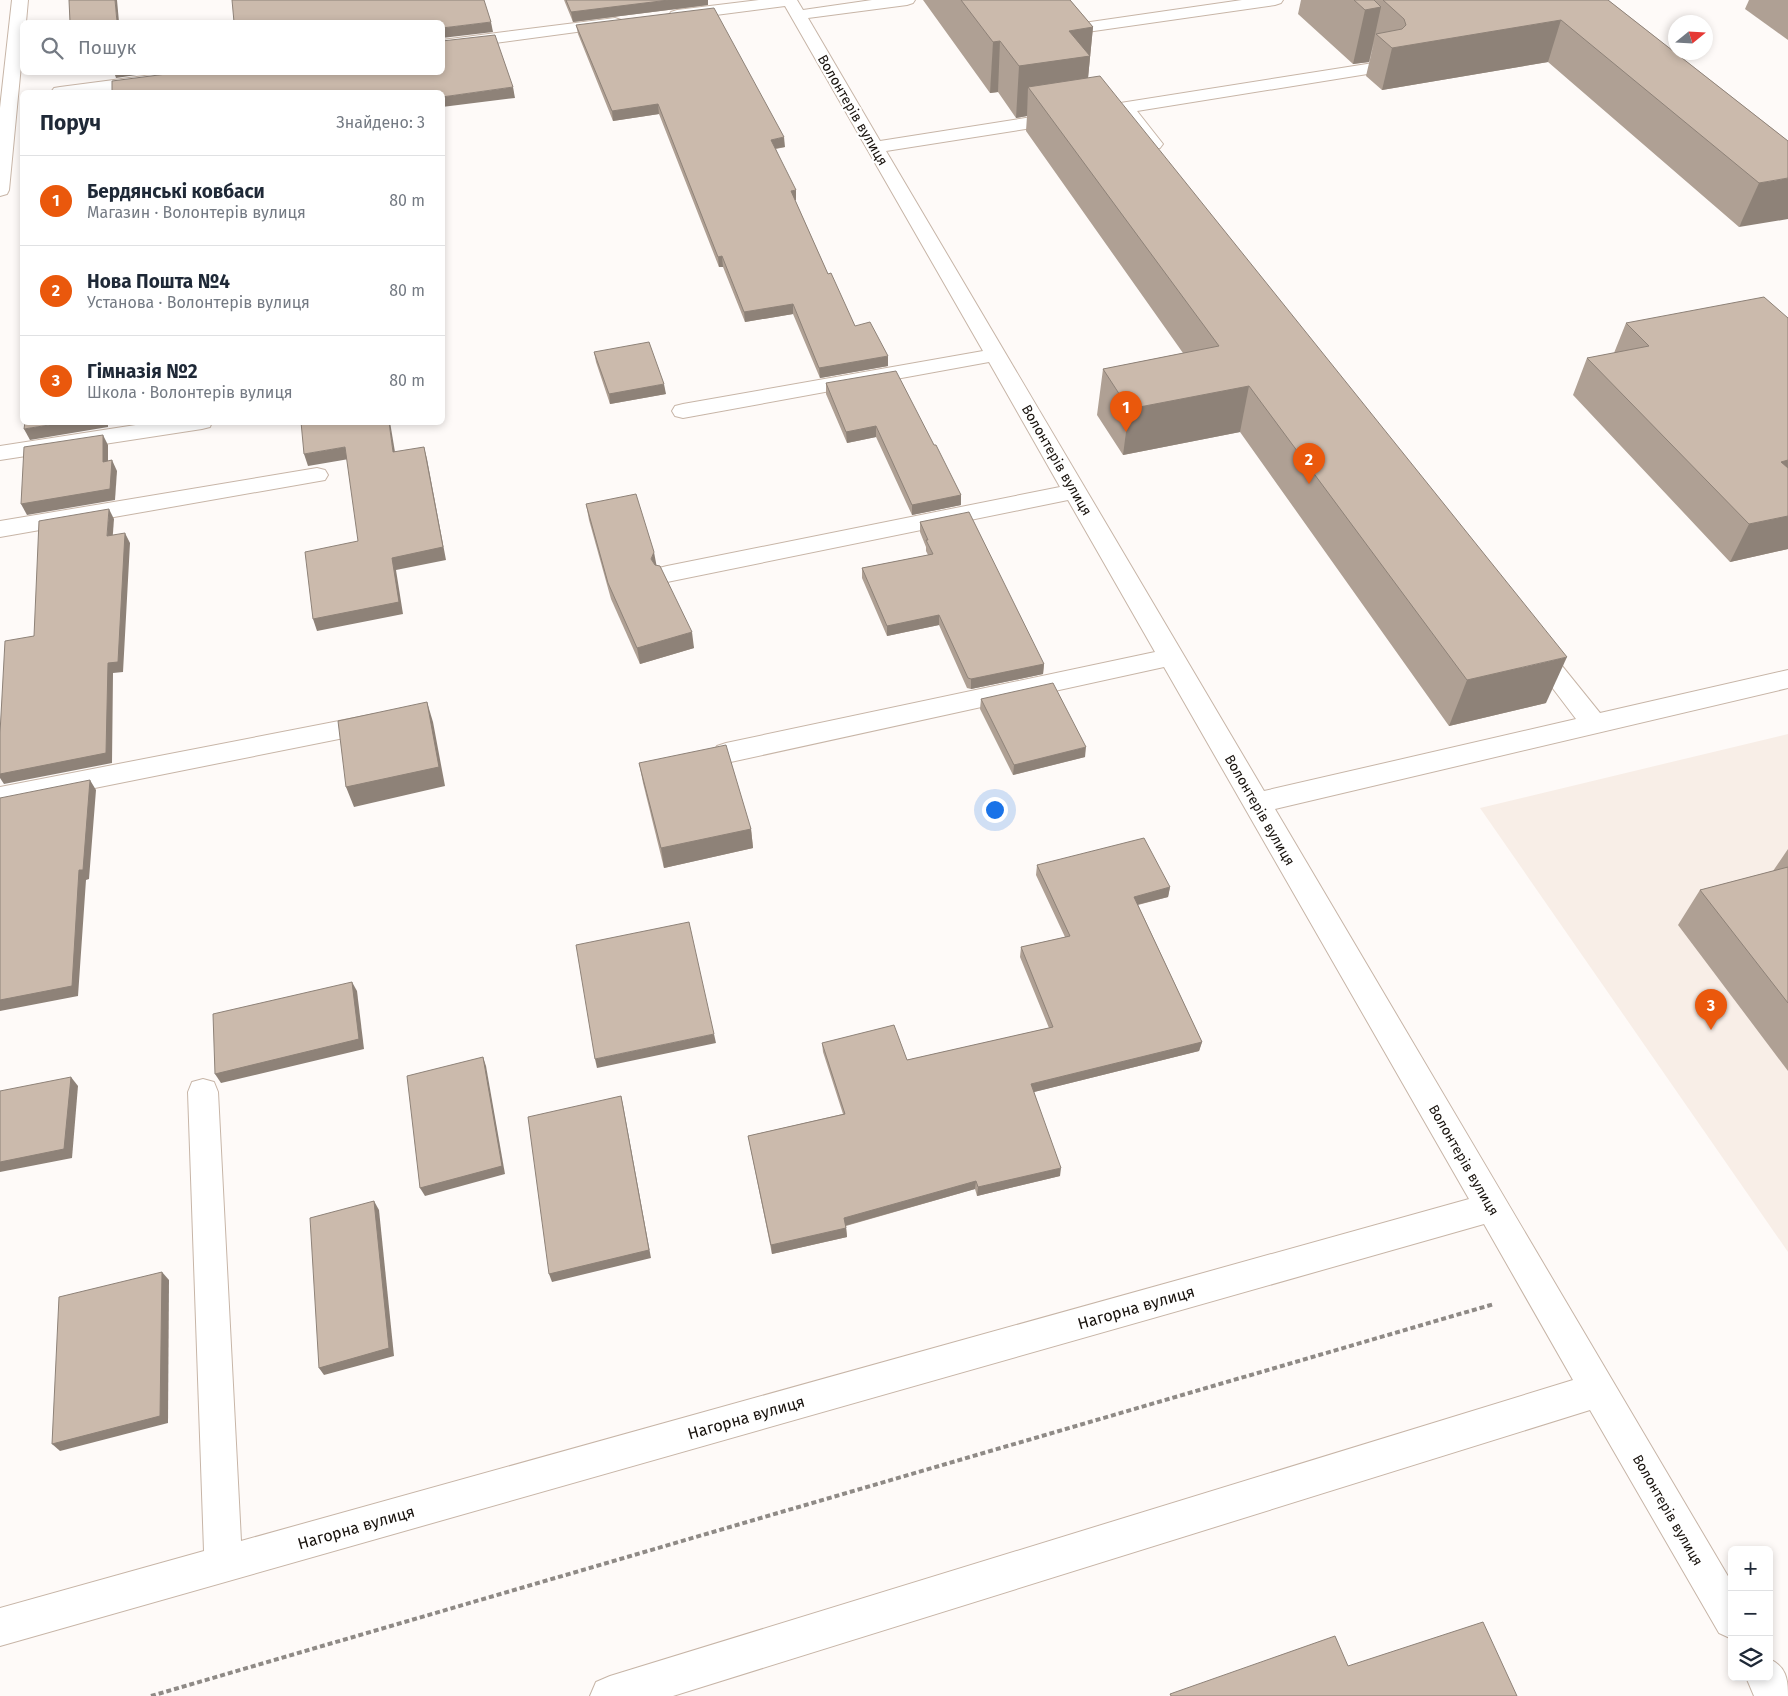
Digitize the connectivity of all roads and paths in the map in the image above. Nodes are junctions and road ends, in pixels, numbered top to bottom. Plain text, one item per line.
1 (20, 0) edge
2 (907, 0) edge
3 (1011, 0) edge
4 (1275, 0) edge
5 (792, 5) edge
6 (661, 17) edge
7 (631, 21) edge
8 (445, 44) edge
9 (1372, 53) dead end
10 (196, 75) edge
11 (76, 90) edge
12 (11, 99) edge
13 (1125, 108) junction
14 (875, 147) junction
15 (1168, 161) edge
16 (0, 190) edge
17 (996, 355) junction
18 (684, 411) dead end
19 (182, 425) edge
20 (0, 453) edge
21 (318, 475) dead end
22 (1075, 491) junction
23 (0, 529) edge
24 (667, 574) dead end
25 (1532, 628) edge
26 (1171, 657) junction
27 (1788, 679) edge
28 (399, 718) edge
29 (1594, 724) junction
30 (726, 753) edge
31 (0, 797) edge
32 (1256, 803) junction
33 (203, 1092) dead end
34 (1492, 1207) junction
35 (1540, 1290) junction
36 (1598, 1390) junction
37 (223, 1564) junction
38 (1728, 1613) edge
39 (0, 1627) edge
40 (1767, 1681) edge
41 (151, 1696) edge
42 (610, 1696) edge
43 (1776, 1696) edge

1 - 12 street
2 - 5 street
3 - 4 street
5 - 6 street
5 - 14 street, Волонтерів вулиця
7 - 8 street
9 - 13 street
10 - 11 street
12 - 16 street
13 - 14 street
13 - 15 street
14 - 17 street, Волонтерів вулиця
17 - 18 street
17 - 22 street, Волонтерів вулиця
19 - 20 street
21 - 23 street
22 - 24 street
22 - 26 street, Волонтерів вулиця
25 - 29 street
26 - 30 street
26 - 32 street, Волонтерів вулиця
27 - 29 street
28 - 31 street
29 - 32 street
32 - 34 street, Волонтерів вулиця
33 - 37 street
34 - 35 street, Волонтерів вулиця
34 - 37 street, Нагорна вулиця
35 - 36 street, Волонтерів вулиця
35 - 41 path
36 - 38 street, Волонтерів вулиця
36 - 42 street
37 - 39 street, Нагорна вулиця
40 - 43 street

